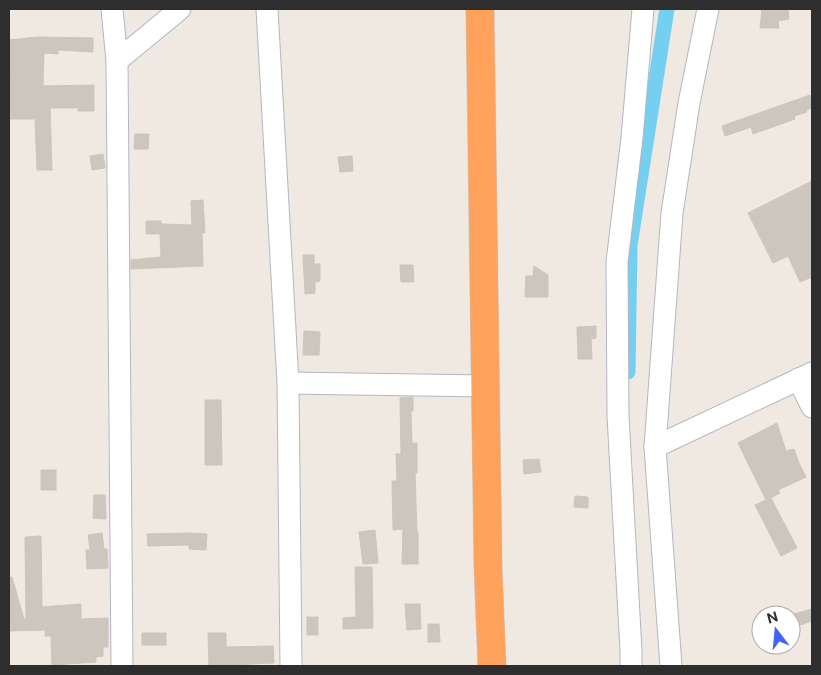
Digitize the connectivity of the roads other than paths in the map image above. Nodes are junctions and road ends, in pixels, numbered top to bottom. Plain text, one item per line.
1 (112, 9) edge
2 (180, 9) edge
3 (267, 9) edge
4 (480, 9) edge
5 (643, 9) edge
6 (708, 9) edge
7 (116, 61) junction
8 (805, 376) edge
9 (288, 383) junction
10 (485, 386) junction
11 (812, 407) edge
12 (655, 447) junction
13 (122, 666) edge
14 (291, 666) edge
15 (492, 666) edge
16 (631, 666) edge
17 (671, 666) edge

1 - 7 street
2 - 7 street
3 - 9 street
4 - 10 highway
5 - 16 street
6 - 12 street
7 - 13 street
8 - 11 street
8 - 12 street
9 - 10 street
9 - 14 street
10 - 15 highway
12 - 17 street

